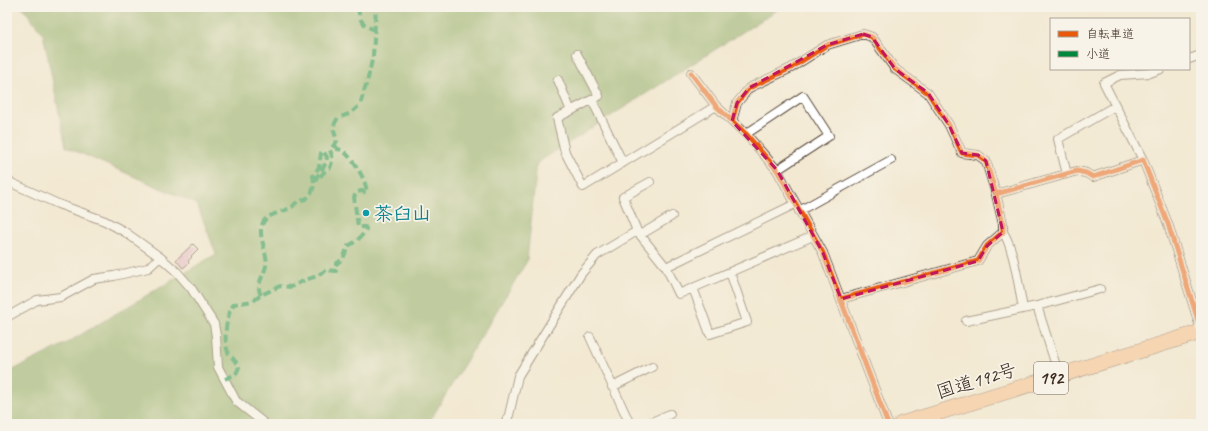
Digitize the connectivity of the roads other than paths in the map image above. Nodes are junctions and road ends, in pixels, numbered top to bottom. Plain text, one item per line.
1 (577, 54) dead end
2 (1201, 55) edge
3 (1190, 59) edge
4 (1158, 70) edge
5 (691, 73) dead end
6 (558, 80) dead end
7 (592, 100) junction
8 (716, 106) junction
9 (1115, 106) junction
10 (571, 111) junction
11 (732, 121) junction
12 (746, 134) junction
13 (891, 160) dead end
14 (1143, 160) junction
15 (623, 163) junction
16 (777, 170) junction
17 (1067, 174) junction
18 (7, 181) edge
19 (650, 182) dead end
20 (996, 194) junction
21 (797, 207) junction
22 (672, 216) dead end
23 (1003, 232) junction
24 (639, 233) junction
25 (813, 236) junction
26 (160, 256) junction
27 (666, 268) junction
28 (730, 272) junction
29 (693, 288) junction
30 (1100, 289) dead end
31 (841, 299) junction
32 (1037, 306) junction
33 (1024, 309) junction
34 (7, 317) edge
35 (966, 321) dead end
36 (1201, 331) edge
37 (590, 337) dead end
38 (652, 367) dead end
39 (1059, 376) junction
40 (612, 386) junction
41 (670, 414) dead end
42 (907, 423) edge
43 (265, 424) edge
44 (505, 424) edge
45 (630, 424) edge
46 (647, 424) edge
47 (888, 424) edge

1 - 7 street
2 - 3 street
4 - 9 street
5 - 8 street
6 - 10 street
7 - 10 street
7 - 15 street
8 - 11 street
8 - 15 street
9 - 14 street
9 - 17 street
10 - 15 street
11 - 12 street
11 - 20 street
12 - 16 street
12 - 16 street
13 - 21 street
14 - 17 street
14 - 36 street
16 - 21 street
17 - 20 street
18 - 26 street
19 - 24 street
20 - 23 street
21 - 25 street
21 - 27 street
22 - 24 street
23 - 31 street
23 - 33 street
24 - 27 street
24 - 44 street
25 - 28 street
25 - 31 street
26 - 34 street
26 - 43 street
27 - 29 street
28 - 29 street
28 - 29 street
30 - 32 street
31 - 47 street
32 - 33 street
32 - 39 street
33 - 35 street
36 - 39 highway, 国道192号 / 192
37 - 40 street
38 - 40 street
39 - 42 highway, 国道192号 / 192
40 - 45 street
41 - 46 street

